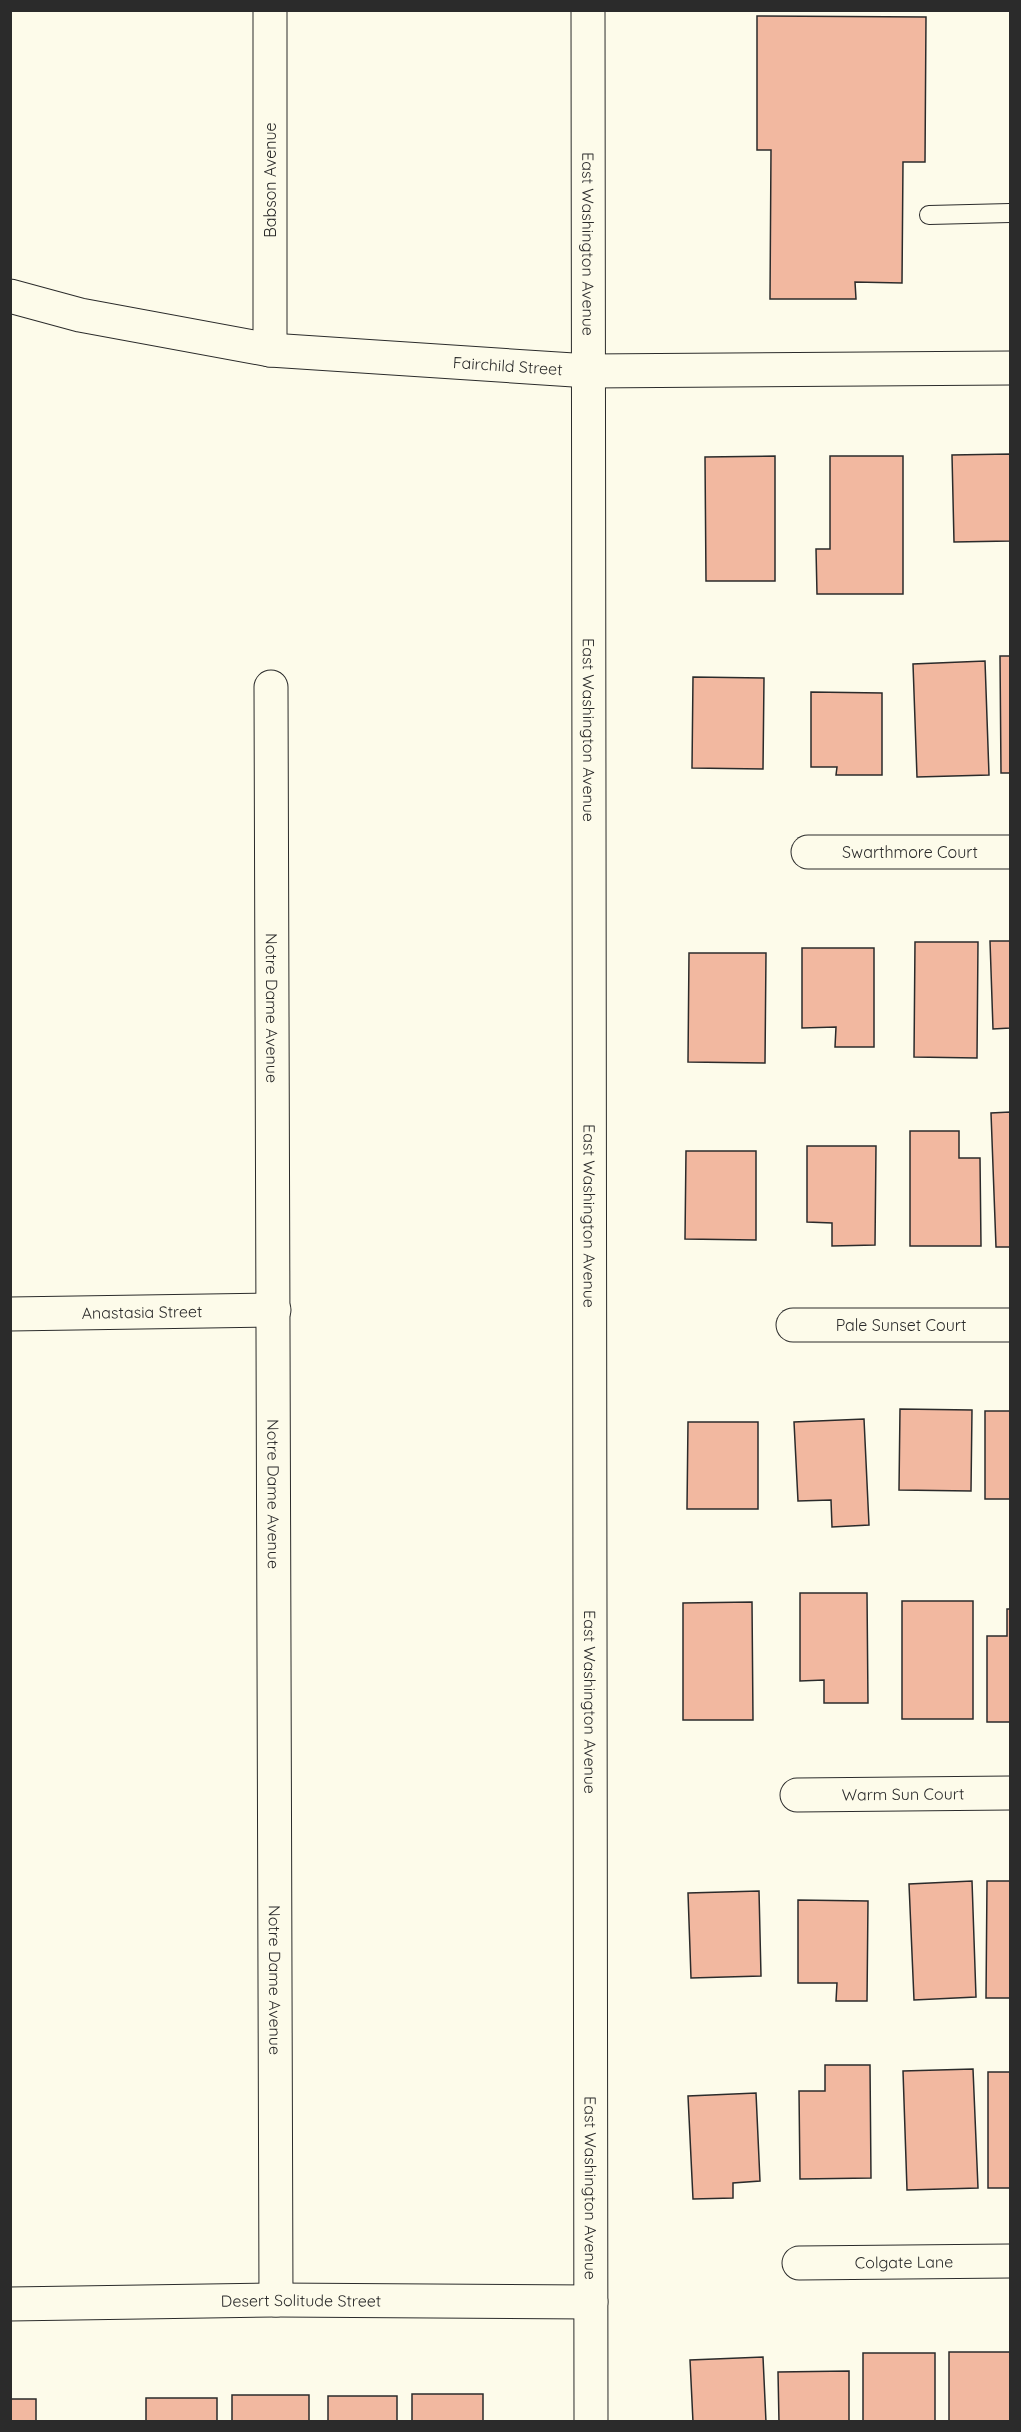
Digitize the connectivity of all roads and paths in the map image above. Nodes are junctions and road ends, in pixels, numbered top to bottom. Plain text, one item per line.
1 (270, 10) edge
2 (588, 10) edge
3 (1011, 213) edge
4 (929, 214) dead end
5 (10, 296) edge
6 (270, 350) junction
7 (1011, 368) edge
8 (589, 371) junction
9 (271, 687) dead end
10 (808, 852) dead end
11 (1011, 852) edge
12 (274, 1310) junction
13 (10, 1314) edge
14 (793, 1325) dead end
15 (1011, 1325) edge
16 (1011, 1793) edge
17 (797, 1795) dead end
18 (1011, 2261) edge
19 (799, 2263) dead end
20 (276, 2300) junction
21 (591, 2302) junction
22 (10, 2304) edge
23 (591, 2421) edge

1 - 6 street, Babson Avenue
2 - 8 street, East Washington Avenue
3 - 4 lane
5 - 6 street, Fairchild Street
6 - 8 street, Fairchild Street
7 - 8 street, Fairchild Street
8 - 21 street, East Washington Avenue
9 - 12 street, Notre Dame Avenue
10 - 11 street, Swarthmore Court
12 - 13 street, Anastasia Street
12 - 20 street, Notre Dame Avenue
14 - 15 street, Pale Sunset Court
16 - 17 street, Warm Sun Court
18 - 19 street, Colgate Lane
20 - 21 street, Desert Solitude Street
20 - 22 street, Desert Solitude Street
21 - 23 street, East Washington Avenue

